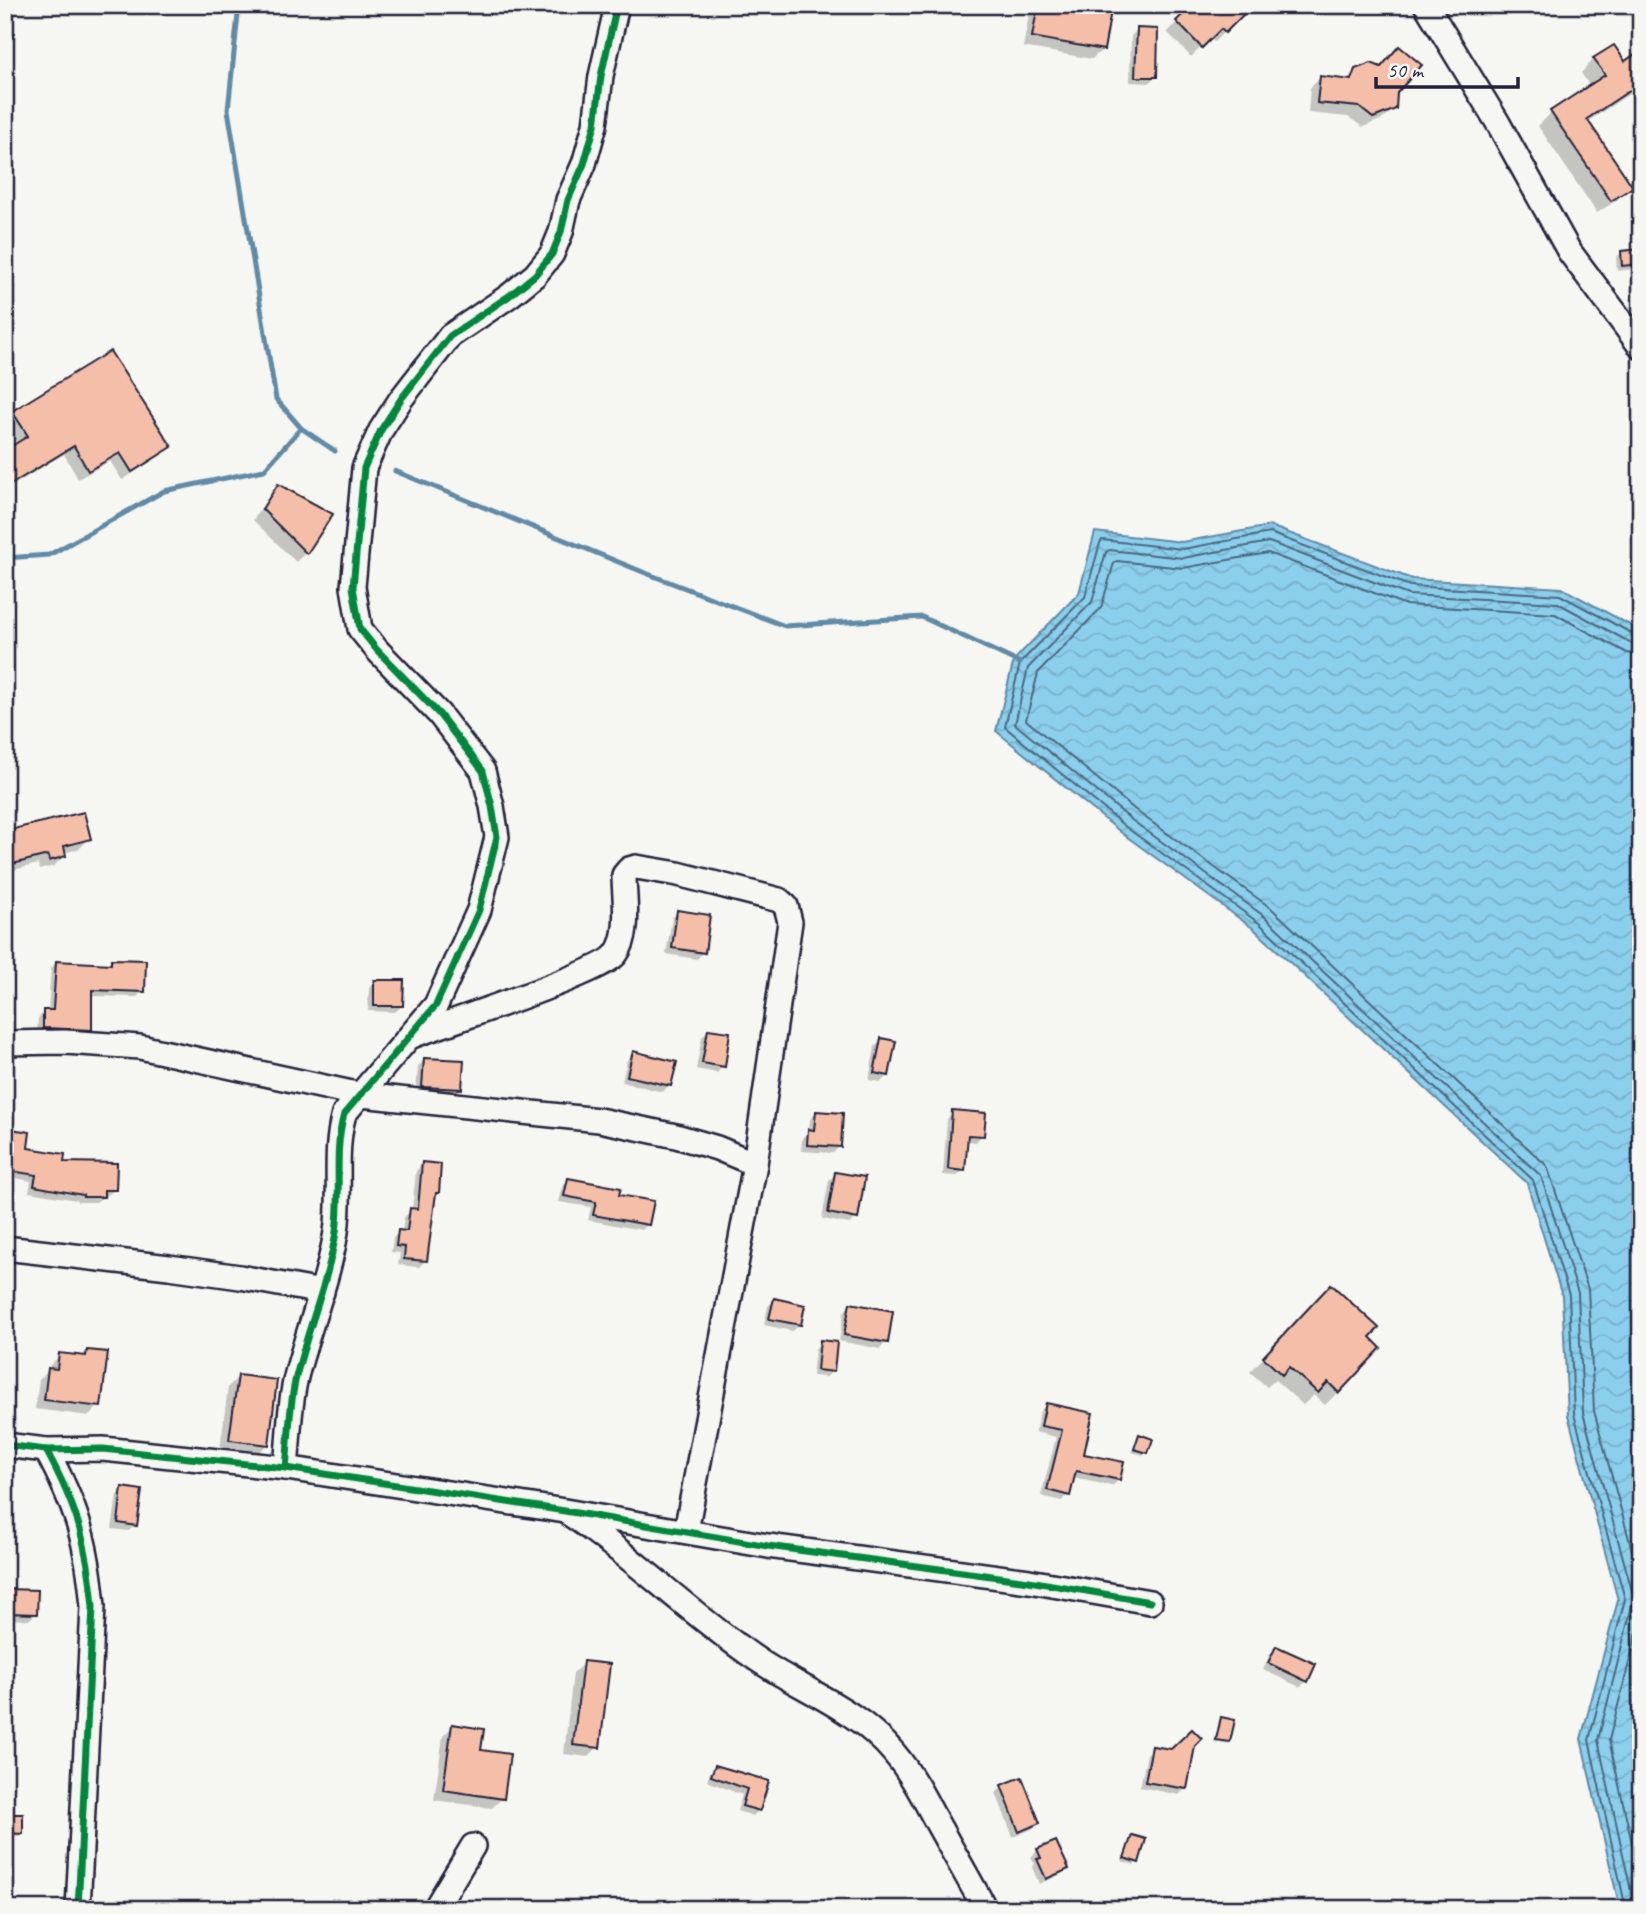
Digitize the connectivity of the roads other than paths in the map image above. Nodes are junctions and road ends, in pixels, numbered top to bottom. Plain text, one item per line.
1 (618, 5) edge
2 (1426, 5) edge
3 (1641, 347) edge
4 (411, 1037) junction
5 (5, 1043) edge
6 (361, 1095) junction
7 (755, 1164) junction
8 (5, 1248) edge
9 (322, 1292) junction
10 (5, 1446) edge
11 (46, 1450) junction
12 (286, 1468) junction
13 (565, 1511) junction
14 (686, 1531) junction
15 (1150, 1602) dead end
16 (473, 1846) dead end
17 (78, 1909) edge
18 (435, 1909) edge
19 (985, 1909) edge

1 - 4 street
2 - 3 street
4 - 6 street
4 - 7 street
5 - 6 street
6 - 7 street
6 - 9 street
7 - 14 street
8 - 9 street
9 - 12 street
10 - 11 street
11 - 12 street
11 - 17 street
12 - 13 street
13 - 14 street
13 - 19 street
14 - 15 street
16 - 18 street

